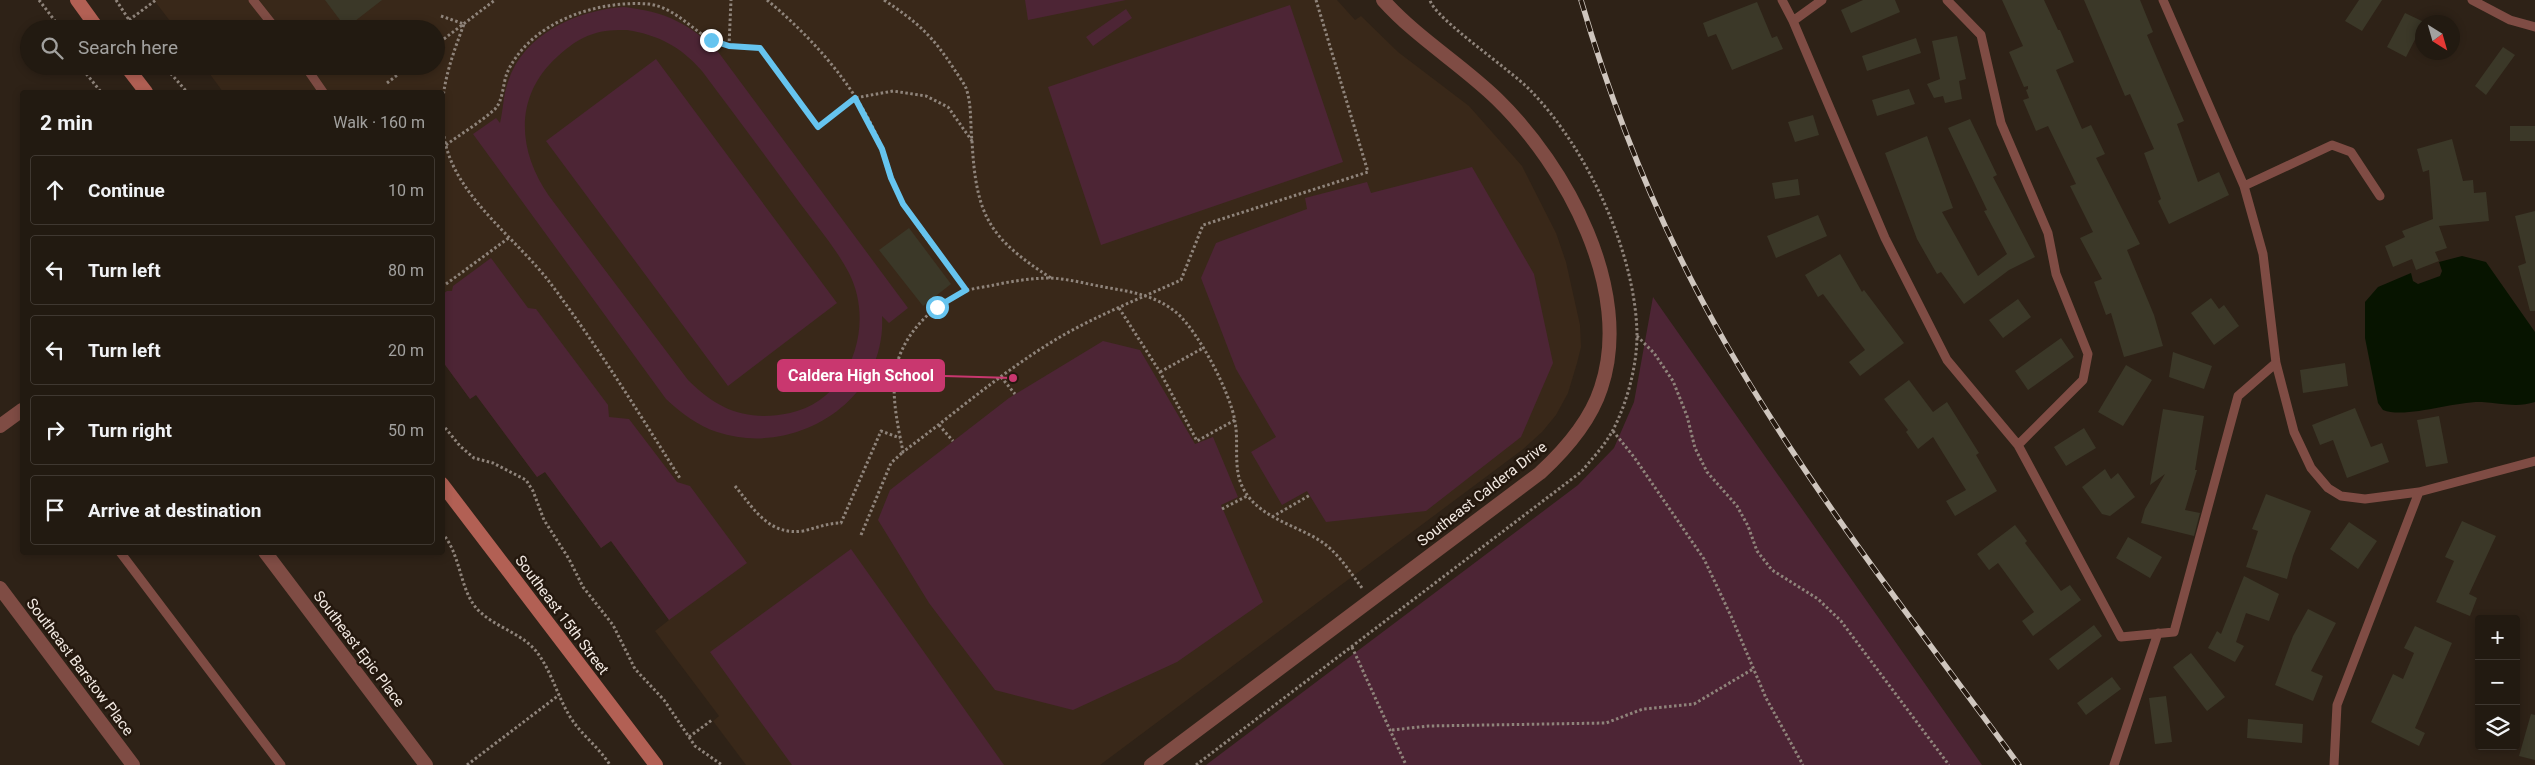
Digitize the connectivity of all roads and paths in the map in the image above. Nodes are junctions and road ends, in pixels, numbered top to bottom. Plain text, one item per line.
1 (39, 0) edge
2 (77, 0) edge
3 (116, 0) edge
4 (156, 0) edge
5 (253, 0) edge
6 (494, 0) edge
7 (731, 0) edge
8 (767, 0) edge
9 (884, 0) edge
10 (1316, 0) edge
11 (1383, 0) edge
12 (1430, 0) edge
13 (1782, 0) edge
14 (1822, 0) edge
15 (1947, 0) edge
16 (2163, 0) edge
17 (2472, 0) edge
18 (441, 16) dead end
19 (54, 20) edge
20 (91, 20) edge
21 (129, 20) joint
22 (269, 20) edge
23 (1793, 21) junction
24 (464, 24) junction
25 (2535, 27) edge
26 (445, 38) edge
27 (729, 46) junction
28 (87, 75) edge
29 (133, 75) edge
30 (172, 75) edge
31 (311, 75) edge
32 (398, 75) edge
33 (387, 84) dead end
34 (98, 90) edge
35 (144, 90) edge
36 (185, 90) edge
37 (322, 90) edge
38 (444, 90) edge
39 (855, 98) junction
40 (445, 128) edge
41 (972, 140) junction
42 (446, 145) junction
43 (2244, 186) junction
44 (2380, 196) dead end
45 (510, 237) junction
46 (1051, 278) junction
47 (445, 286) edge
48 (966, 290) junction
49 (1148, 295) junction
50 (1119, 308) junction
51 (1637, 336) junction
52 (1204, 348) junction
53 (2276, 363) junction
54 (1160, 372) junction
55 (1001, 377) junction
56 (1015, 394) dead end
57 (20, 416) edge
58 (1235, 420) junction
59 (939, 425) junction
60 (0, 426) edge
61 (445, 428) edge
62 (1613, 431) junction
63 (900, 438) junction
64 (953, 441) dead end
65 (2018, 445) junction
66 (903, 452) junction
67 (2535, 461) edge
68 (681, 480) dead end
69 (734, 486) dead end
70 (445, 488) edge
71 (2419, 492) junction
72 (1310, 495) dead end
73 (1247, 496) junction
74 (1222, 508) dead end
75 (1272, 517) junction
76 (861, 535) dead end
77 (445, 538) edge
78 (122, 555) edge
79 (267, 555) edge
80 (0, 588) edge
81 (1362, 588) dead end
82 (1383, 616) dead end
83 (1387, 620) junction
84 (2158, 633) junction
85 (1352, 647) junction
86 (1753, 669) junction
87 (559, 695) junction
88 (712, 720) dead end
89 (1392, 730) junction
90 (689, 737) junction
91 (133, 765) edge
92 (280, 765) edge
93 (426, 765) edge
94 (467, 765) edge
95 (610, 765) edge
96 (656, 765) edge
97 (722, 765) edge
98 (1151, 765) edge
99 (1196, 765) edge
100 (1406, 765) edge
101 (1803, 765) edge
102 (1949, 765) edge
103 (2114, 765) edge
104 (2334, 765) edge

1 - 19 path
2 - 20 main road
3 - 21 path
4 - 21 path
5 - 22 lane
6 - 24 path
7 - 27 path
8 - 39 path
9 - 41 path
10 - 49 path
11 - 98 street, Southeast Caldera Drive
12 - 51 path
13 - 23 lane
14 - 23 lane
15 - 65 lane
16 - 43 lane
17 - 25 lane
18 - 24 path
23 - 65 lane
24 - 26 path
24 - 38 path
27 - 39 path
27 - 42 path
28 - 34 path
29 - 35 main road
30 - 36 path
31 - 37 lane
32 - 33 path
39 - 41 path
39 - 48 path
40 - 42 path
41 - 46 path
42 - 45 path
43 - 44 lane
43 - 53 lane
45 - 47 path
45 - 68 path
46 - 48 path
46 - 49 path
48 - 63 path
49 - 50 path
49 - 52 path
50 - 54 path
50 - 55 path
51 - 62 path
51 - 102 path
52 - 54 path
52 - 58 path
53 - 71 lane
53 - 84 lane
54 - 58 path
55 - 56 path
55 - 59 path
57 - 60 street
58 - 73 path
59 - 64 path
59 - 66 path
61 - 90 path
62 - 83 path
62 - 86 path
63 - 66 path
63 - 69 path
65 - 84 lane
66 - 76 path
67 - 71 lane
70 - 96 main road, Southeast 15th Street
71 - 104 lane
72 - 75 path
73 - 74 path
73 - 75 path
75 - 81 path
77 - 87 path
78 - 92 lane
79 - 93 street, Southeast Epic Place
80 - 91 street, Southeast Barstow Place
82 - 83 path
83 - 85 path
84 - 103 lane
85 - 89 path
85 - 99 path
86 - 89 path
86 - 101 path
87 - 94 path
87 - 95 path
88 - 90 path
89 - 100 path
90 - 97 path

